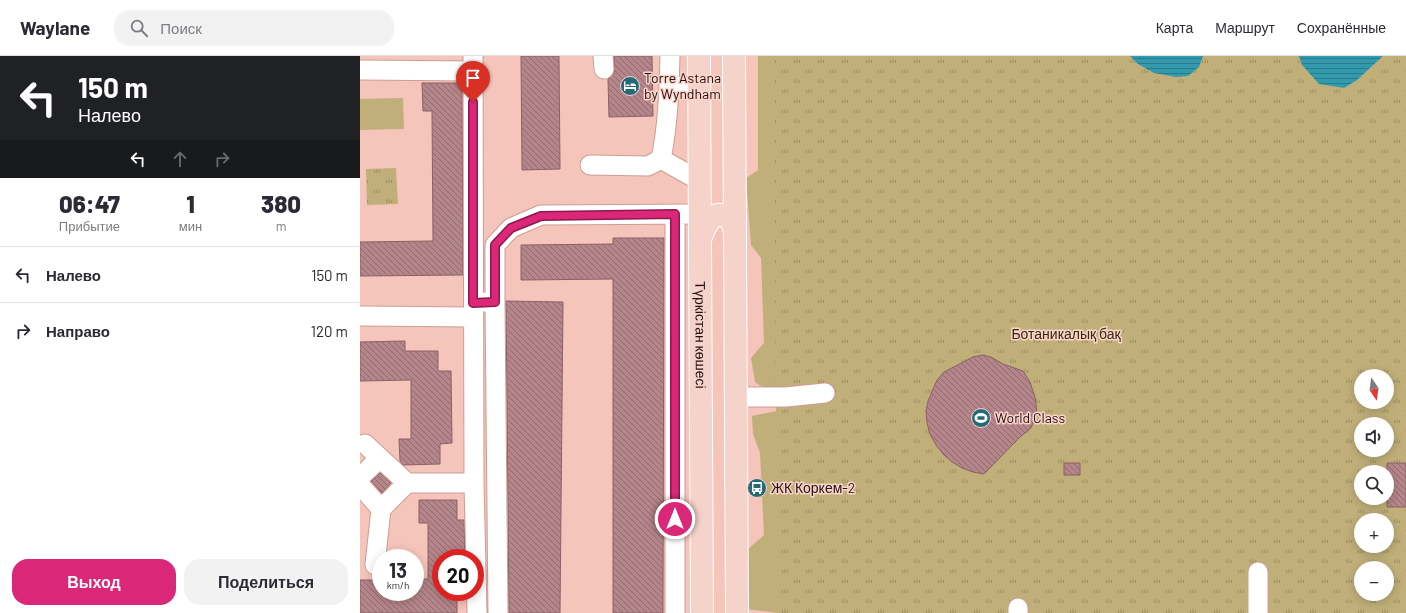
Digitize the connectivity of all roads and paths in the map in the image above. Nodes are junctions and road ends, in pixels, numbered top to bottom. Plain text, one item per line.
1 (670, 56) edge
2 (699, 56) edge
3 (734, 56) edge
4 (473, 63) edge
5 (360, 70) edge
6 (670, 86) junction
7 (699, 87) junction
8 (735, 132) junction
9 (700, 134) junction
10 (661, 159) junction
11 (590, 165) dead end
12 (700, 181) junction
13 (675, 214) junction
14 (700, 214) junction
15 (735, 232) junction
16 (700, 239) junction
17 (495, 302) junction
18 (473, 310) junction
19 (360, 316) edge
20 (675, 393) junction
21 (825, 393) dead end
22 (700, 394) junction
23 (736, 397) junction
24 (365, 444) dead end
25 (380, 458) junction
26 (360, 477) edge
27 (407, 483) junction
28 (474, 483) junction
29 (360, 485) edge
30 (381, 509) junction
31 (377, 549) edge
32 (1258, 572) dead end
33 (478, 613) edge
34 (498, 613) edge
35 (675, 613) edge
36 (702, 613) edge
37 (737, 613) edge
38 (1258, 613) edge

1 - 6 lane
2 - 7 main road, Түркістан көшесі
3 - 8 main road
4 - 5 lane
4 - 18 lane
6 - 7 lane
6 - 10 lane
7 - 9 main road, Түркістан көшесі
8 - 9 main road
8 - 15 main road
9 - 12 main road, Түркістан көшесі
10 - 11 lane
10 - 12 lane
12 - 14 main road, Түркістан көшесі
13 - 14 lane
13 - 17 lane
13 - 20 lane
14 - 16 main road, Түркістан көшесі
15 - 16 main road
15 - 23 main road
16 - 22 main road, Түркістан көшесі
17 - 18 lane
17 - 34 lane
18 - 19 lane
18 - 28 lane
20 - 22 lane
20 - 35 lane
21 - 23 lane
22 - 36 main road, Түркістан көшесі
23 - 37 main road
24 - 25 lane
25 - 26 lane
25 - 27 lane
27 - 28 lane
27 - 30 lane
28 - 33 lane
29 - 30 lane
30 - 31 lane
32 - 38 lane

